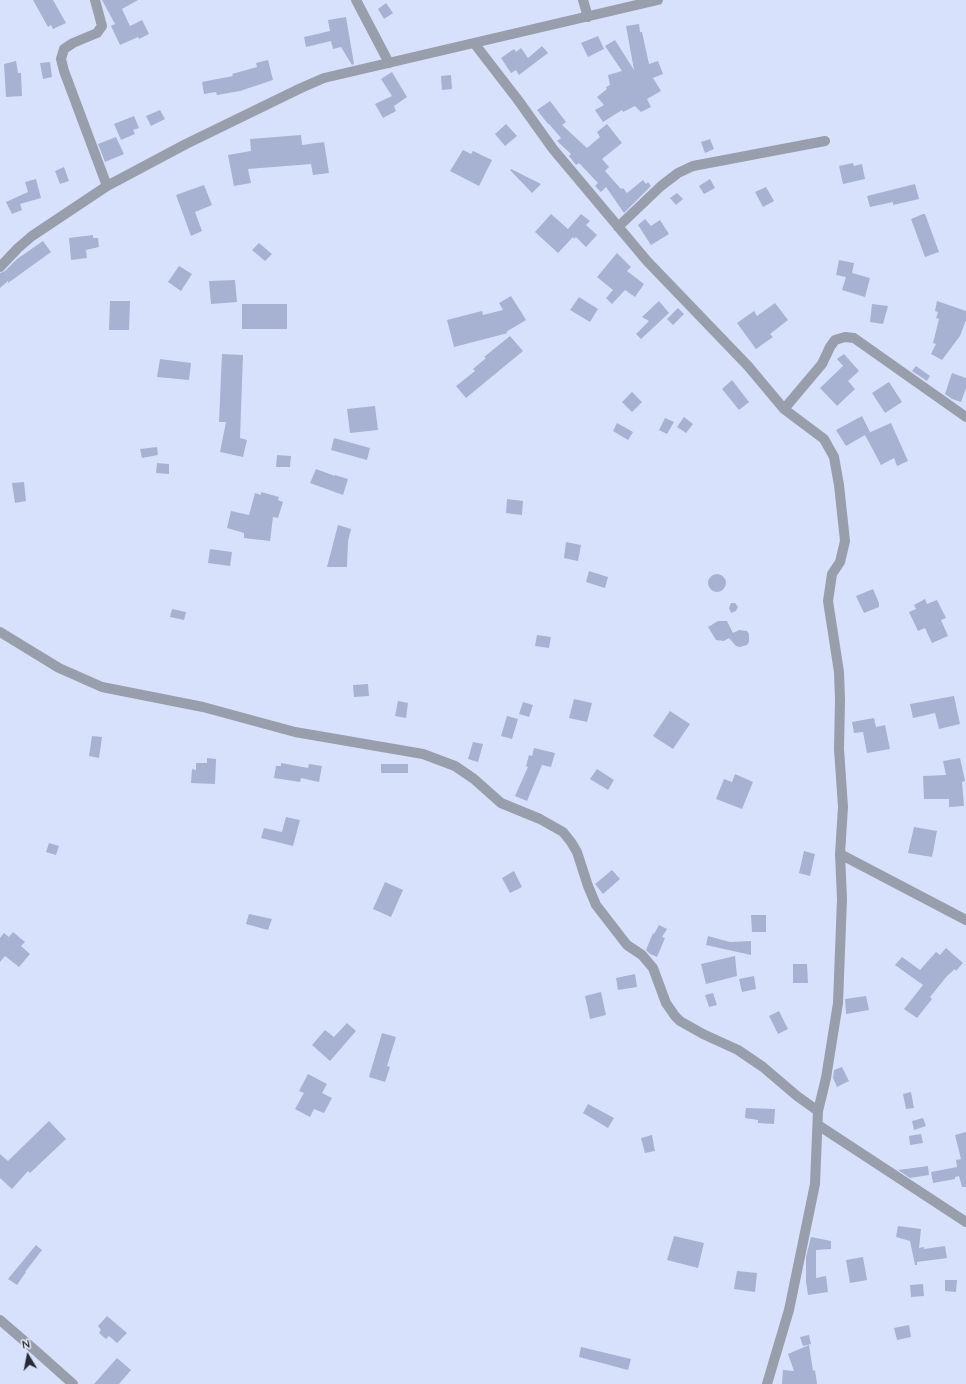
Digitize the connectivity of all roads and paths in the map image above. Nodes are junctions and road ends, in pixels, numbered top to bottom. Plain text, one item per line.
1 (95, 0) edge
2 (356, 0) edge
3 (583, 0) edge
4 (658, 0) edge
5 (588, 18) junction
6 (474, 43) junction
7 (389, 63) junction
8 (825, 141) dead end
9 (108, 186) junction
10 (618, 227) junction
11 (0, 267) edge
12 (784, 409) junction
13 (966, 417) edge
14 (0, 632) edge
15 (840, 854) junction
16 (966, 920) edge
17 (818, 1111) junction
18 (818, 1125) junction
19 (966, 1222) edge
20 (0, 1320) edge
21 (73, 1384) edge
22 (767, 1384) edge

1 - 9 street
2 - 7 street
3 - 5 street
4 - 5 street
5 - 6 street
6 - 7 street
6 - 10 street
7 - 9 street
8 - 10 street
9 - 11 street
10 - 12 street
12 - 13 street
12 - 15 street
14 - 17 street
15 - 16 street
15 - 17 street
17 - 18 street
18 - 19 street
18 - 22 street
20 - 21 street

